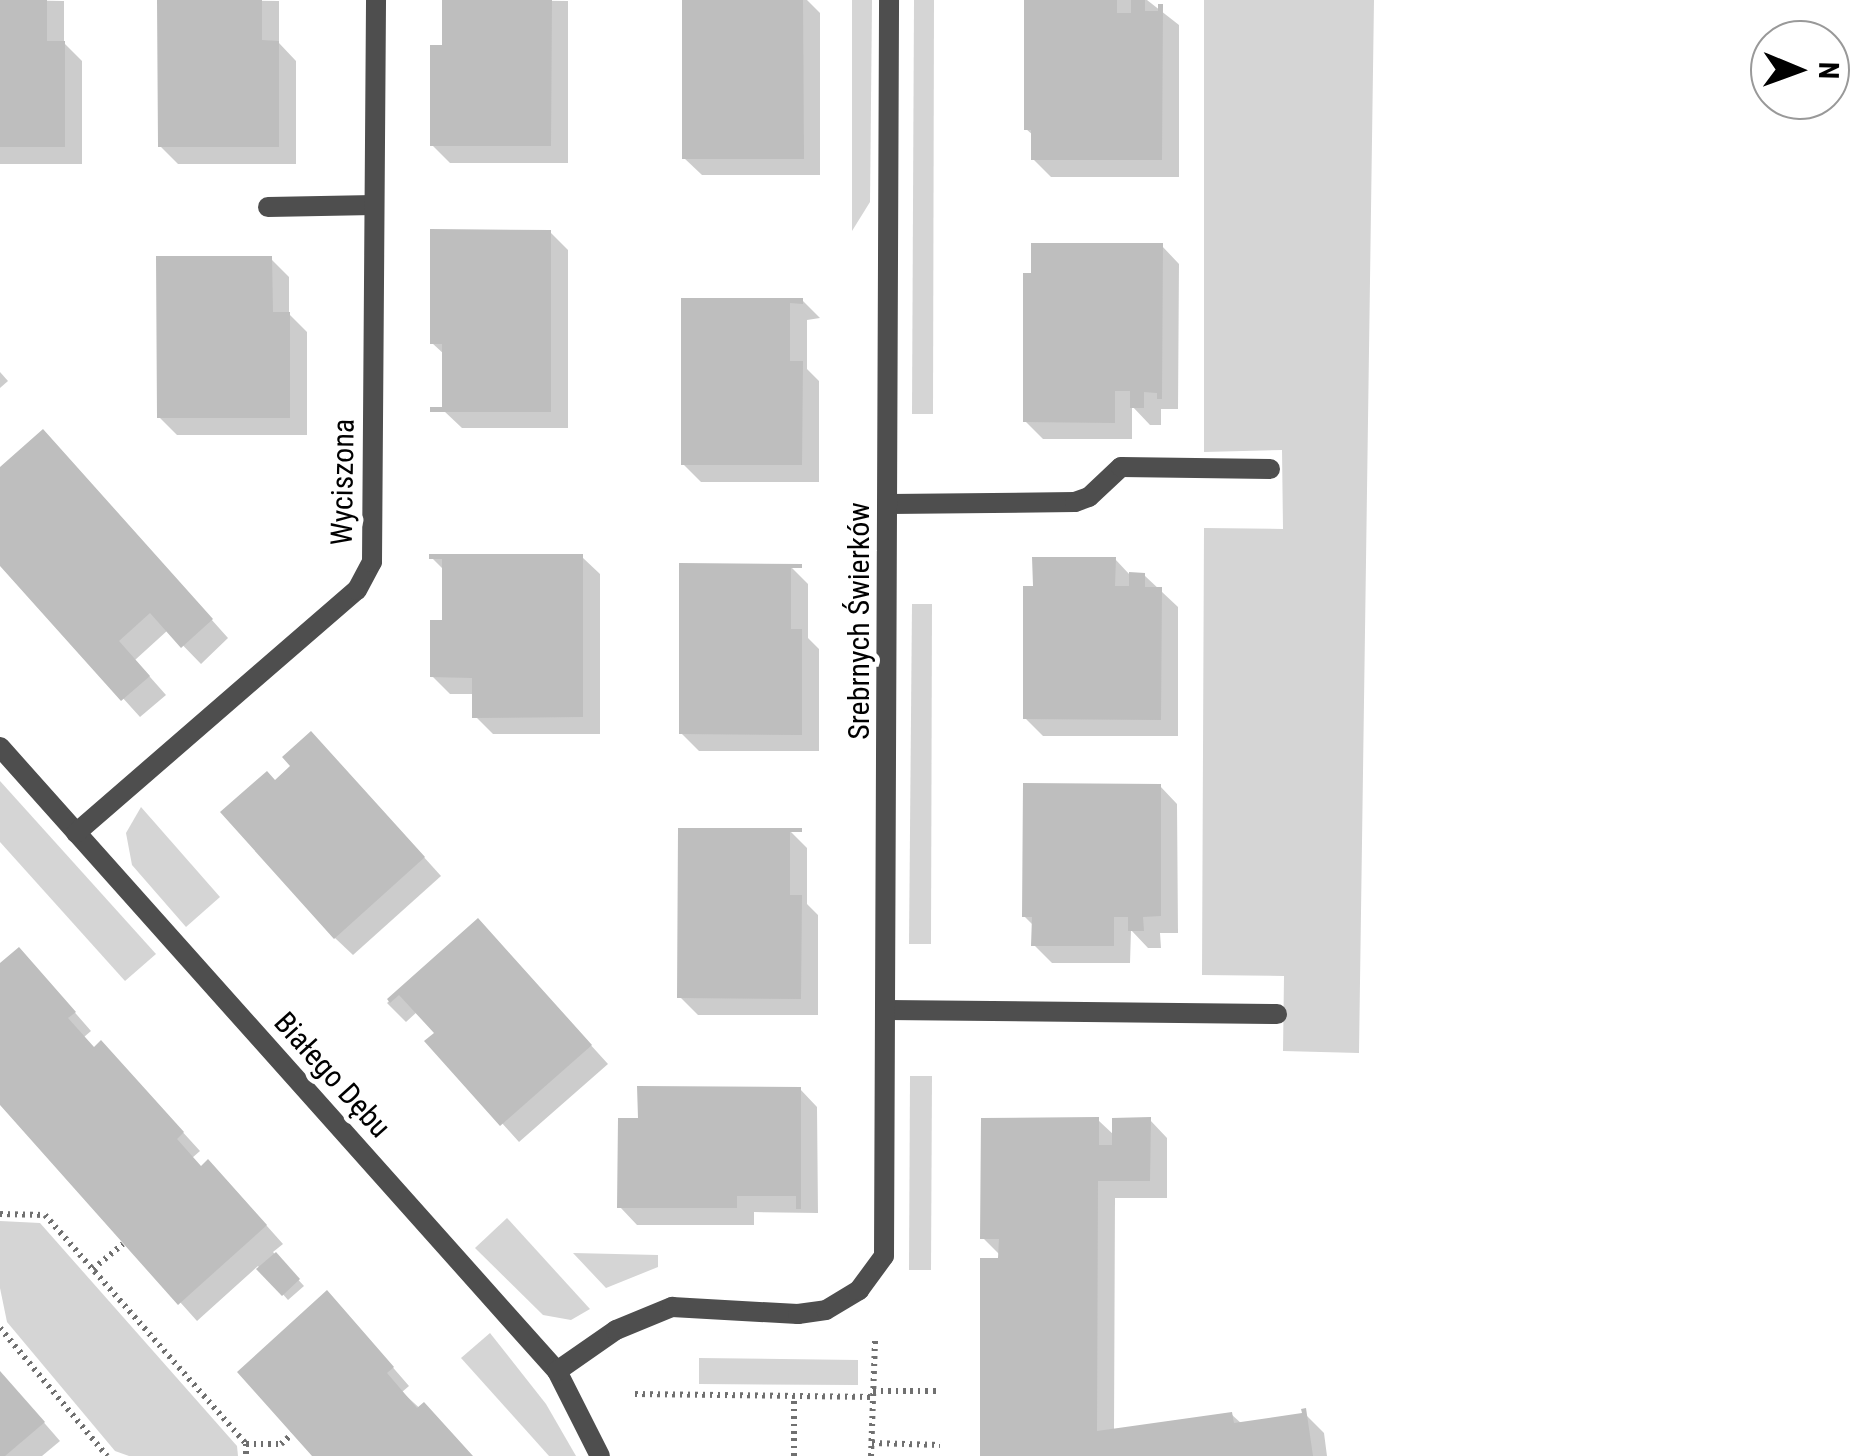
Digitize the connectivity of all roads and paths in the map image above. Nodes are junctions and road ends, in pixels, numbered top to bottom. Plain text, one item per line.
1 (376, 0) edge
2 (889, 0) edge
3 (374, 206) junction
4 (268, 207) dead end
5 (1270, 469) dead end
6 (890, 504) junction
7 (0, 747) edge
8 (76, 833) junction
9 (887, 1010) junction
10 (1278, 1014) dead end
11 (0, 1214) edge
12 (124, 1244) dead end
13 (93, 1269) junction
14 (0, 1328) edge
15 (874, 1340) dead end
16 (557, 1371) junction
17 (940, 1391) dead end
18 (634, 1394) dead end
19 (873, 1394) junction
20 (794, 1396) junction
21 (292, 1434) dead end
22 (872, 1443) junction
23 (246, 1444) junction
24 (940, 1445) dead end
25 (108, 1456) edge
26 (246, 1456) edge
27 (600, 1456) edge
28 (794, 1456) edge
29 (871, 1456) edge

1 - 3 street, Wyciszona
2 - 6 street, Srebrnych Świerków
3 - 4 street
3 - 8 street, Wyciszona
5 - 6 street
6 - 9 street, Srebrnych Świerków
7 - 8 street, Białego Dębu
8 - 16 street, Białego Dębu
9 - 10 street
9 - 16 street, Srebrnych Świerków
11 - 13 path
12 - 13 path
13 - 23 path
14 - 25 path
15 - 19 path
16 - 27 street, Białego Dębu
17 - 19 path
18 - 20 path
19 - 20 path
19 - 22 path
20 - 28 path
21 - 23 path
22 - 24 path
22 - 29 path
23 - 26 path

